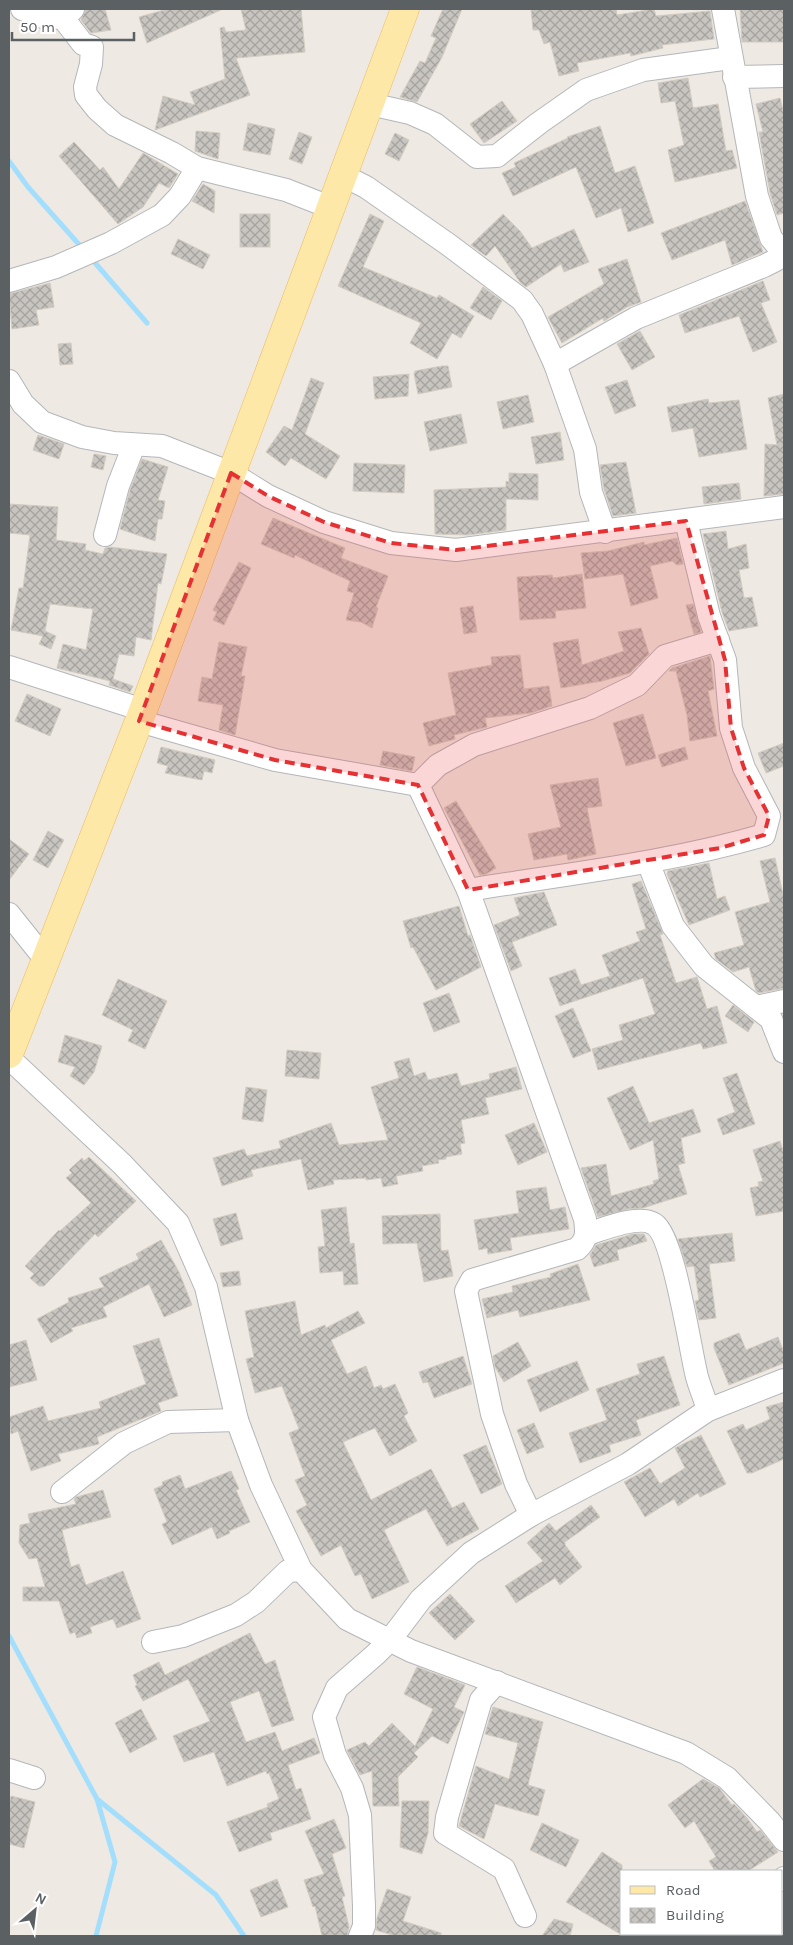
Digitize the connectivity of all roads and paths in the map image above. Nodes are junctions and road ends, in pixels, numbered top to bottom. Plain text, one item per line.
1 (22, 9) edge
2 (405, 9) edge
3 (723, 9) edge
4 (68, 13) edge
5 (732, 67) junction
6 (784, 76) edge
7 (370, 104) junction
8 (197, 168) junction
9 (344, 176) junction
10 (332, 208) junction
11 (9, 281) edge
12 (555, 364) junction
13 (11, 390) edge
14 (134, 444) junction
15 (231, 472) junction
16 (784, 507) edge
17 (686, 521) junction
18 (605, 532) junction
19 (105, 535) dead end
20 (718, 640) junction
21 (9, 667) edge
22 (141, 715) junction
23 (418, 785) junction
24 (648, 862) junction
25 (468, 890) junction
26 (9, 914) edge
27 (45, 959) junction
28 (784, 1001) edge
29 (756, 1007) junction
30 (784, 1052) edge
31 (9, 1054) edge
32 (9, 1058) edge
33 (587, 1234) junction
34 (784, 1380) edge
35 (708, 1410) junction
36 (237, 1420) junction
37 (62, 1492) dead end
38 (531, 1516) junction
39 (300, 1570) junction
40 (390, 1640) junction
41 (152, 1642) dead end
42 (497, 1682) junction
43 (9, 1770) edge
44 (34, 1778) dead end
45 (784, 1840) edge
46 (525, 1916) dead end
47 (679, 1935) edge
48 (360, 1936) edge
49 (670, 1936) edge

1 - 4 street
2 - 7 main road
3 - 5 street
4 - 8 street
5 - 6 street
5 - 7 street
5 - 12 street
7 - 9 main road
8 - 10 street
8 - 11 street
9 - 10 main road
9 - 12 street
10 - 15 main road
12 - 18 street
13 - 14 street
14 - 15 street
14 - 19 street
15 - 18 street
15 - 22 main road
16 - 17 street
17 - 18 street
17 - 20 street
20 - 23 street
20 - 24 street
21 - 22 street
22 - 23 street
22 - 27 main road
23 - 25 street
24 - 25 street
24 - 29 street
25 - 33 street
26 - 27 street
27 - 31 main road
28 - 29 street
29 - 30 street
32 - 36 street
33 - 35 street
33 - 38 street
34 - 35 street
35 - 38 street
36 - 37 street
36 - 39 street
38 - 40 street
39 - 40 street
39 - 41 street
40 - 42 street
40 - 48 street
42 - 45 street
42 - 46 street
43 - 44 street
47 - 49 street

